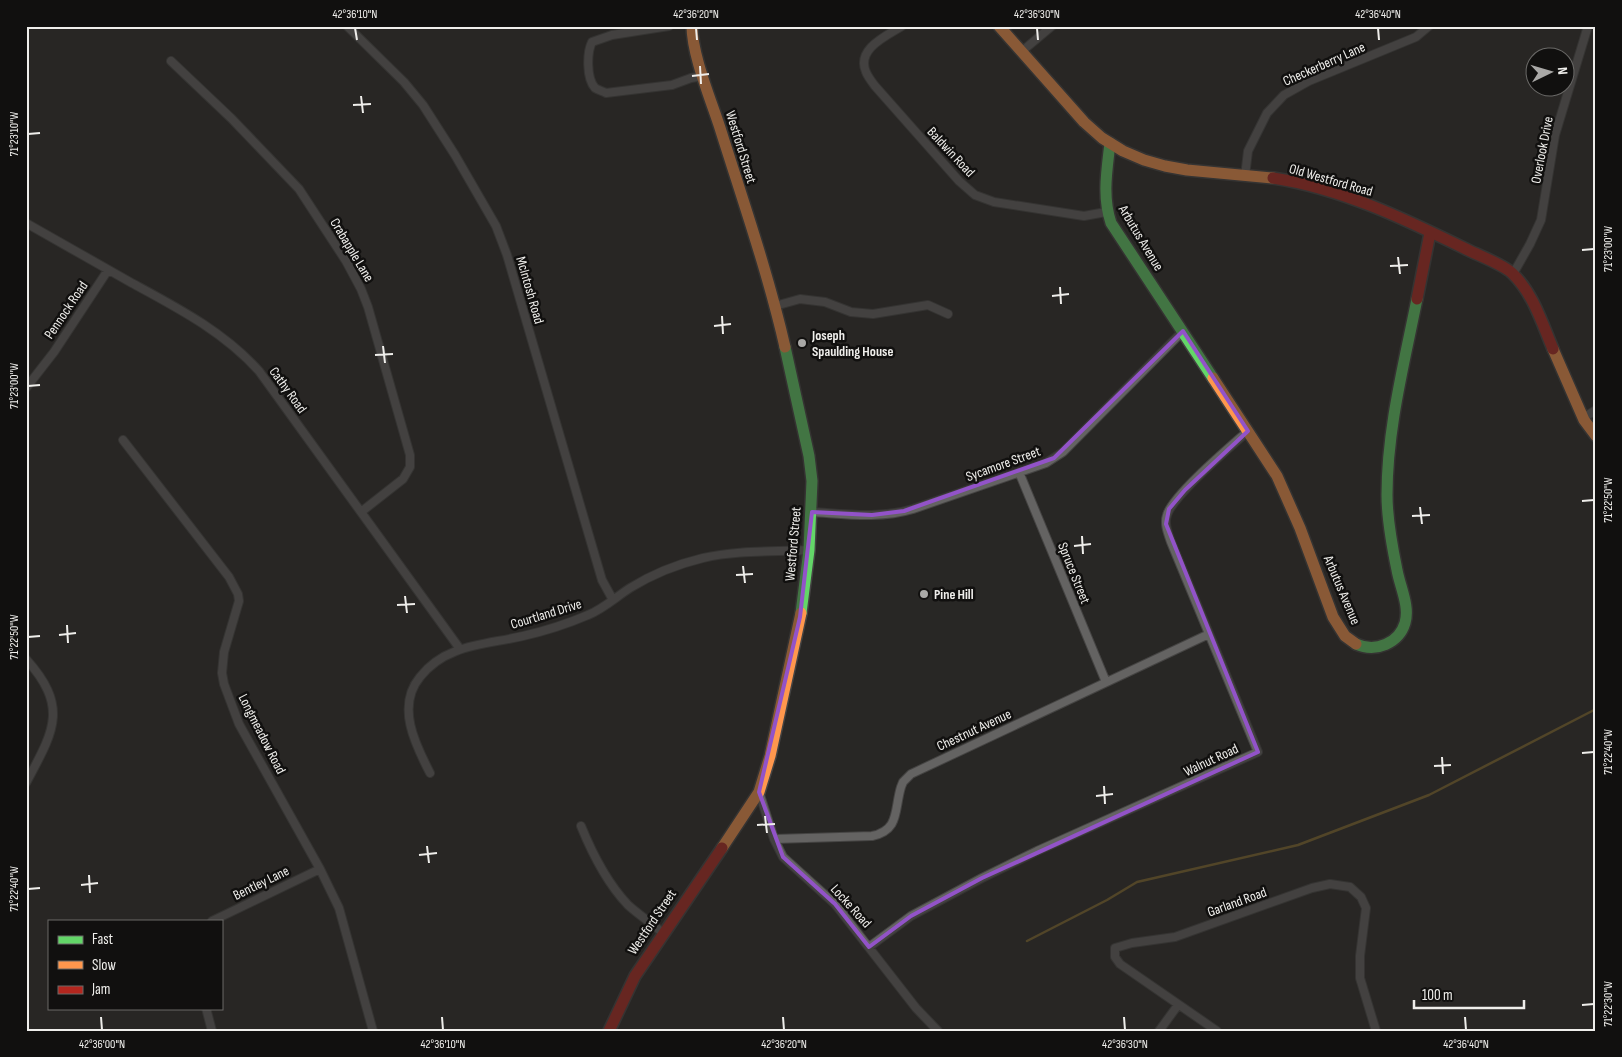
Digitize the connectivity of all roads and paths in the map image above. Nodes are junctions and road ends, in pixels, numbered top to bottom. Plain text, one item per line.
1 (348, 26) edge
2 (669, 26) edge
3 (692, 26) edge
4 (902, 26) edge
5 (999, 26) edge
6 (1052, 26) edge
7 (1429, 26) edge
8 (1588, 26) edge
9 (1020, 52) junction
10 (171, 61) dead end
11 (703, 76) junction
12 (1110, 143) junction
13 (1245, 176) junction
14 (1106, 212) junction
15 (26, 223) edge
16 (1430, 233) junction
17 (108, 270) junction
18 (1513, 274) junction
19 (775, 306) junction
20 (948, 314) dead end
21 (1183, 331) junction
22 (26, 388) edge
23 (1596, 410) edge
24 (1583, 418) junction
25 (1248, 431) junction
26 (1596, 436) edge
27 (123, 440) dead end
28 (1019, 472) junction
29 (361, 512) junction
30 (812, 512) junction
31 (809, 550) junction
32 (613, 600) junction
33 (1209, 634) junction
34 (460, 649) junction
35 (26, 659) edge
36 (1106, 682) junction
37 (430, 773) dead end
38 (26, 783) edge
39 (758, 792) junction
40 (581, 826) dead end
41 (774, 839) junction
42 (320, 868) junction
43 (214, 920) edge
44 (664, 934) junction
45 (869, 947) junction
46 (1178, 1005) junction
47 (207, 1010) edge
48 (935, 1030) edge
49 (212, 1031) edge
50 (373, 1031) edge
51 (609, 1031) edge
52 (1159, 1031) edge
53 (1217, 1031) edge
54 (1376, 1031) edge

1 - 32 street, McIntosh Road
2 - 11 street
3 - 11 main road, Westford Street
4 - 14 street, Baldwin Road
5 - 9 main road, Old Westford Road
6 - 9 street
7 - 13 street, Checkerberry Lane
8 - 18 street, Overlook Drive
9 - 12 main road, Old Westford Road
10 - 29 street, Crabapple Lane
11 - 19 main road, Westford Street
12 - 13 main road, Old Westford Road
12 - 14 main road, Arbutus Avenue
13 - 16 main road, Old Westford Road
14 - 21 main road, Arbutus Avenue
15 - 17 street, Cathy Road
16 - 18 main road, Old Westford Road
16 - 25 main road, Arbutus Avenue
17 - 22 street, Pennock Road
17 - 29 street, Cathy Road
18 - 24 main road, Old Westford Road
19 - 20 street
19 - 30 main road, Westford Street
21 - 25 main road, Arbutus Avenue
21 - 28 street, Sycamore Street
23 - 24 street
24 - 26 main road, Old Westford Road
25 - 33 street, Walnut Road
27 - 42 street, Longmeadow Road
28 - 30 street, Sycamore Street
28 - 36 street, Spruce Street
29 - 34 street, Cathy Road
30 - 31 main road, Westford Street
31 - 32 street, Courtland Drive
31 - 39 main road, Westford Street
32 - 34 street, Courtland Drive
33 - 36 street, Chestnut Avenue
33 - 45 street, Walnut Road
34 - 37 street, Courtland Drive
35 - 38 street
36 - 41 street, Chestnut Avenue
39 - 41 street, Locke Road
39 - 44 main road, Westford Street
40 - 44 street
41 - 45 street, Locke Road
42 - 43 street, Bentley Lane
42 - 50 street, Longmeadow Road
44 - 51 main road, Westford Street
45 - 48 street, Locke Road
46 - 52 street
46 - 53 street, Garland Road
46 - 54 street, Garland Road
47 - 49 street

